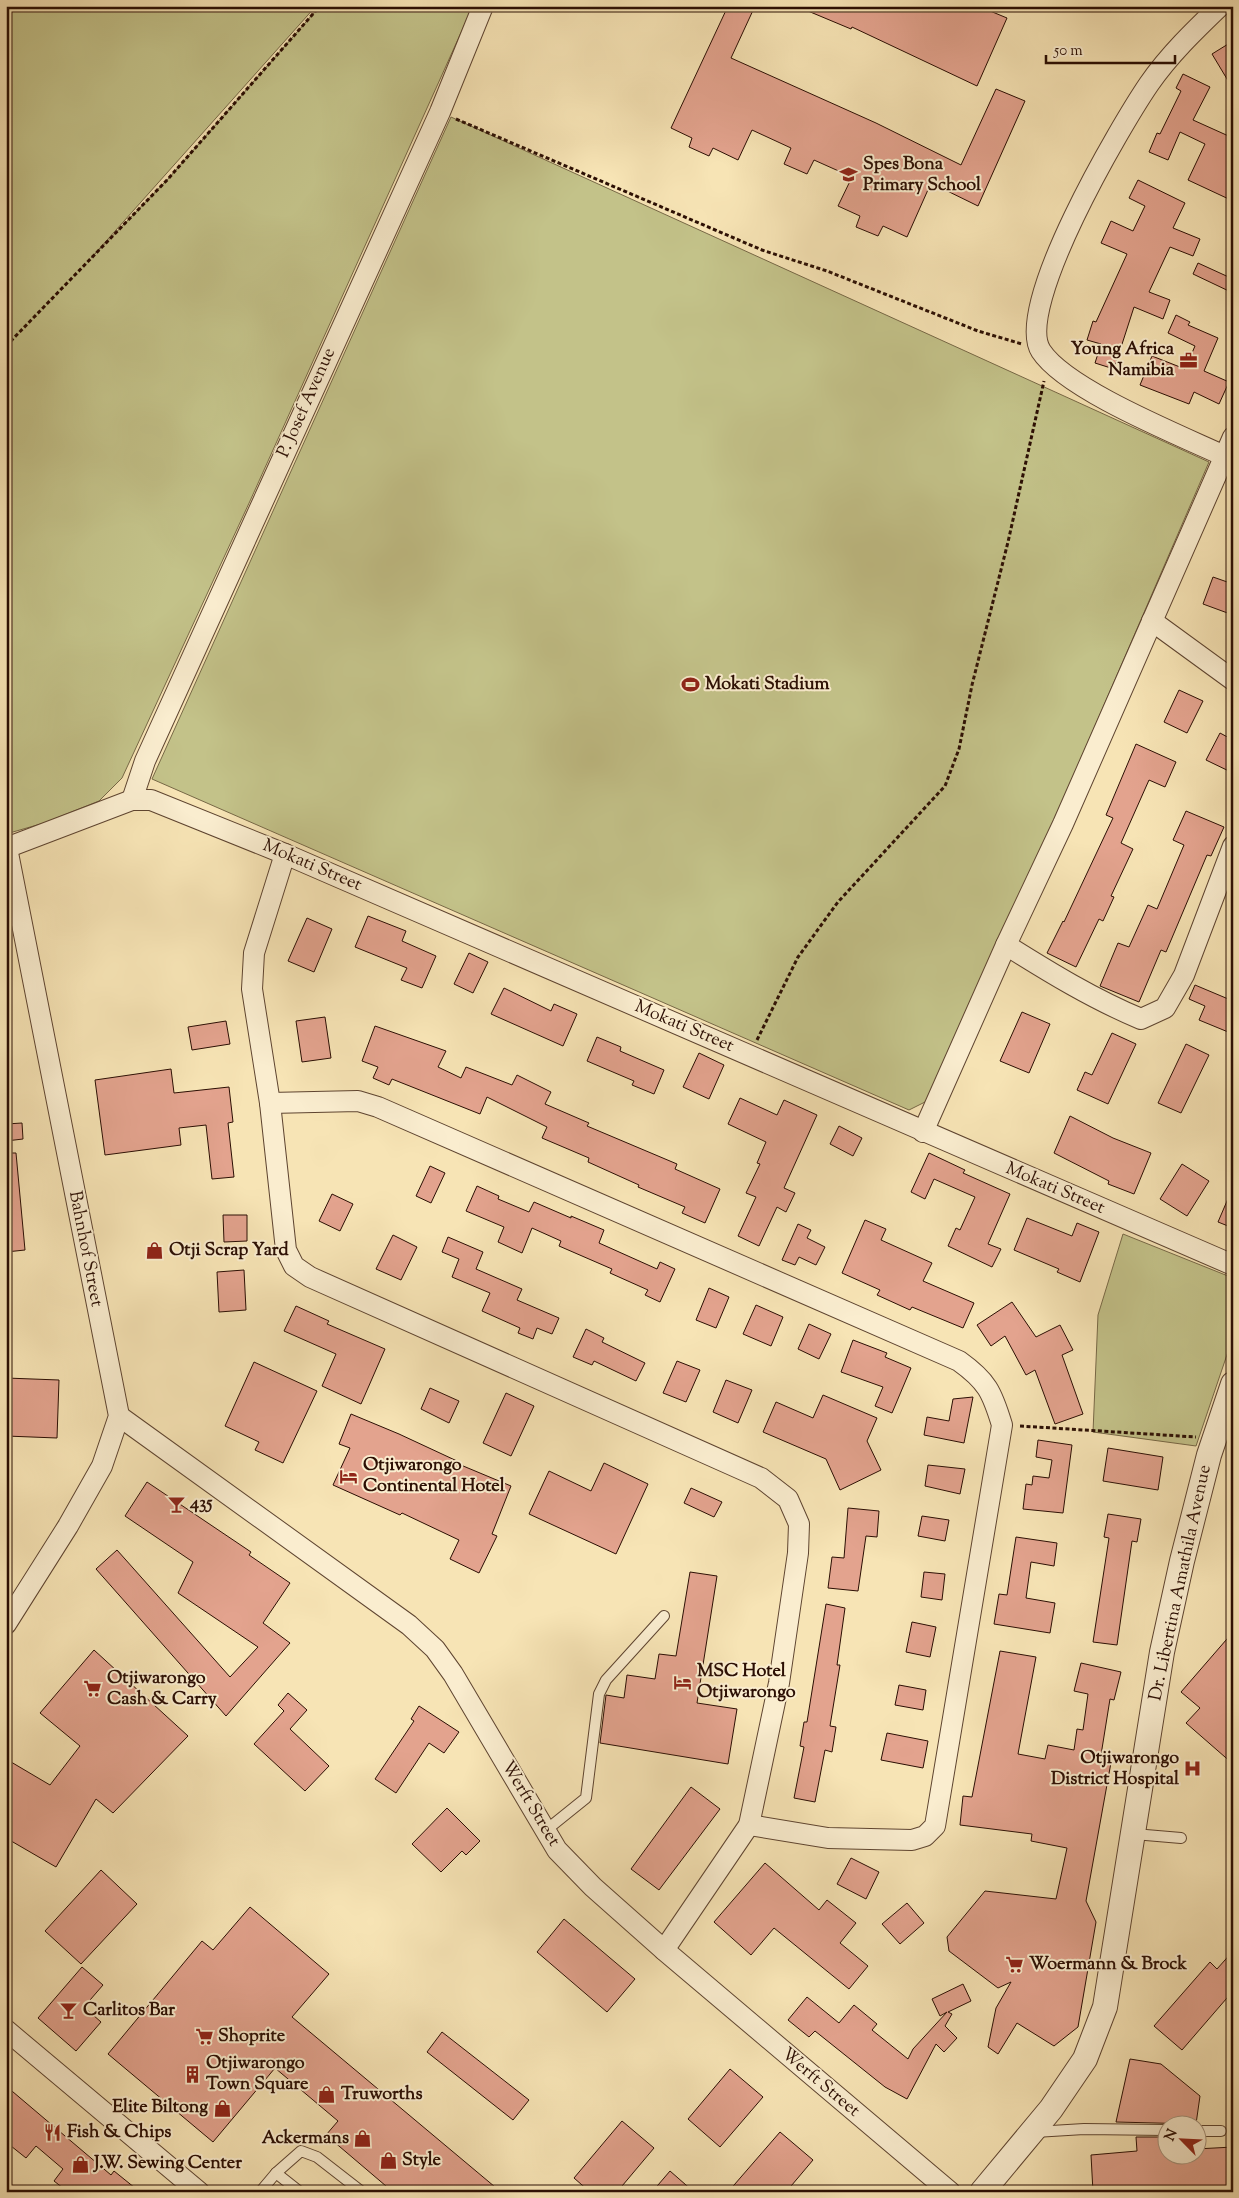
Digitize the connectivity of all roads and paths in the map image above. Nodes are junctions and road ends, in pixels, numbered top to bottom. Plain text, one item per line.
1 (320, 6) edge
2 (483, 6) edge
3 (1220, 6) edge
4 (440, 112) junction
5 (6, 346) edge
6 (1044, 356) junction
7 (1233, 437) edge
8 (1228, 458) edge
9 (1152, 621) junction
10 (1233, 680) edge
11 (132, 800) junction
12 (1233, 846) edge
13 (6, 848) edge
14 (285, 854) junction
15 (1006, 945) junction
16 (750, 1056) junction
17 (270, 1103) junction
18 (923, 1132) junction
19 (1233, 1265) edge
20 (1233, 1384) edge
21 (119, 1416) junction
22 (1002, 1425) junction
23 (1215, 1438) junction
24 (664, 1616) dead end
25 (6, 1624) edge
26 (749, 1824) junction
27 (545, 1830) junction
28 (1134, 1834) junction
29 (1181, 1838) dead end
30 (664, 1950) junction
31 (6, 2030) edge
32 (1156, 2130) edge
33 (1206, 2130) edge
34 (1221, 2131) dead end
35 (1032, 2132) junction
36 (276, 2173) junction
37 (199, 2192) edge
38 (260, 2192) edge
39 (300, 2192) edge
40 (362, 2192) edge
41 (950, 2192) edge
42 (982, 2192) edge

1 - 5 path
2 - 4 street, P. Josef Avenue
3 - 6 street
4 - 6 path
4 - 11 street, P. Josef Avenue
6 - 8 street
6 - 16 path
7 - 8 street
8 - 9 street
9 - 10 street
9 - 15 street
11 - 13 street
11 - 14 street, Mokati Street
12 - 15 street
13 - 21 street, Bahnhof Street
14 - 16 street, Mokati Street
14 - 17 street
15 - 18 street
16 - 18 street, Mokati Street
17 - 22 street
17 - 26 street
18 - 19 street, Mokati Street
20 - 23 street, Dr. Libertina Amathila Avenue
21 - 25 street, Bahnhof Street
21 - 27 street, Werft Street
22 - 23 path
22 - 26 street
23 - 28 street, Dr. Libertina Amathila Avenue
24 - 27 lane
26 - 30 street
27 - 30 street, Werft Street
28 - 29 lane
28 - 35 street, Dr. Libertina Amathila Avenue
30 - 41 street, Werft Street
31 - 37 street
32 - 35 lane
33 - 34 lane
35 - 42 street, Dr. Libertina Amathila Avenue
36 - 38 lane
36 - 39 lane
36 - 40 lane

